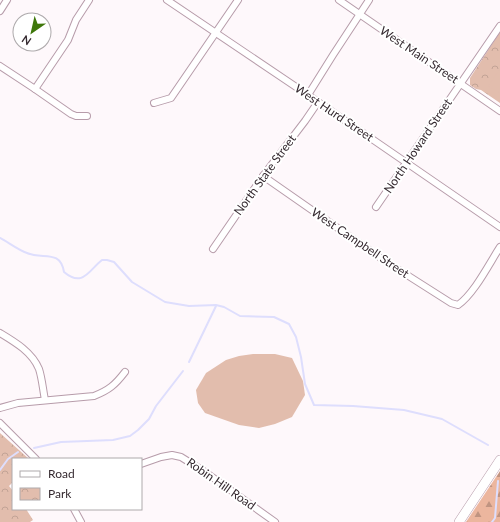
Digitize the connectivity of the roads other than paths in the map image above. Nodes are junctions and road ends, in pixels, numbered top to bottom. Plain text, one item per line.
1 (8, 0) edge
2 (89, 0) edge
3 (167, 0) edge
4 (238, 0) edge
5 (339, 0) edge
6 (369, 0) edge
7 (0, 11) edge
8 (359, 14) junction
9 (500, 26) edge
10 (216, 33) junction
11 (0, 66) edge
12 (460, 84) junction
13 (35, 89) junction
14 (308, 95) junction
15 (318, 102) junction
16 (154, 103) dead end
17 (500, 110) edge
18 (88, 116) dead end
19 (407, 163) junction
20 (263, 176) junction
21 (376, 207) dead end
22 (500, 227) edge
23 (500, 247) edge
24 (213, 249) dead end
25 (0, 333) edge
26 (125, 372) dead end
27 (45, 400) junction
28 (0, 408) edge
29 (0, 423) edge
30 (35, 458) edge
31 (500, 460) edge
32 (142, 464) edge
33 (75, 510) edge
34 (81, 522) edge
35 (275, 522) edge
36 (459, 522) edge

1 - 7 street
2 - 13 street
3 - 10 street, West Hurd Street
4 - 10 street
5 - 8 street, West Main Street
6 - 8 street
8 - 12 street, West Main Street
8 - 14 street
9 - 12 street, North Howard Street
10 - 14 street, West Hurd Street
10 - 16 street
11 - 13 street
12 - 17 street, West Main Street
12 - 19 street, North Howard Street
13 - 18 street
14 - 15 street, West Hurd Street
15 - 19 street, West Hurd Street
15 - 20 street, North State Street
19 - 21 street, North Howard Street
19 - 22 street, West Hurd Street
20 - 23 street, West Campbell Street
20 - 24 street, North State Street
25 - 27 street
26 - 27 street
27 - 28 street
29 - 30 street
31 - 36 main road
32 - 35 street, Robin Hill Road
33 - 34 street

